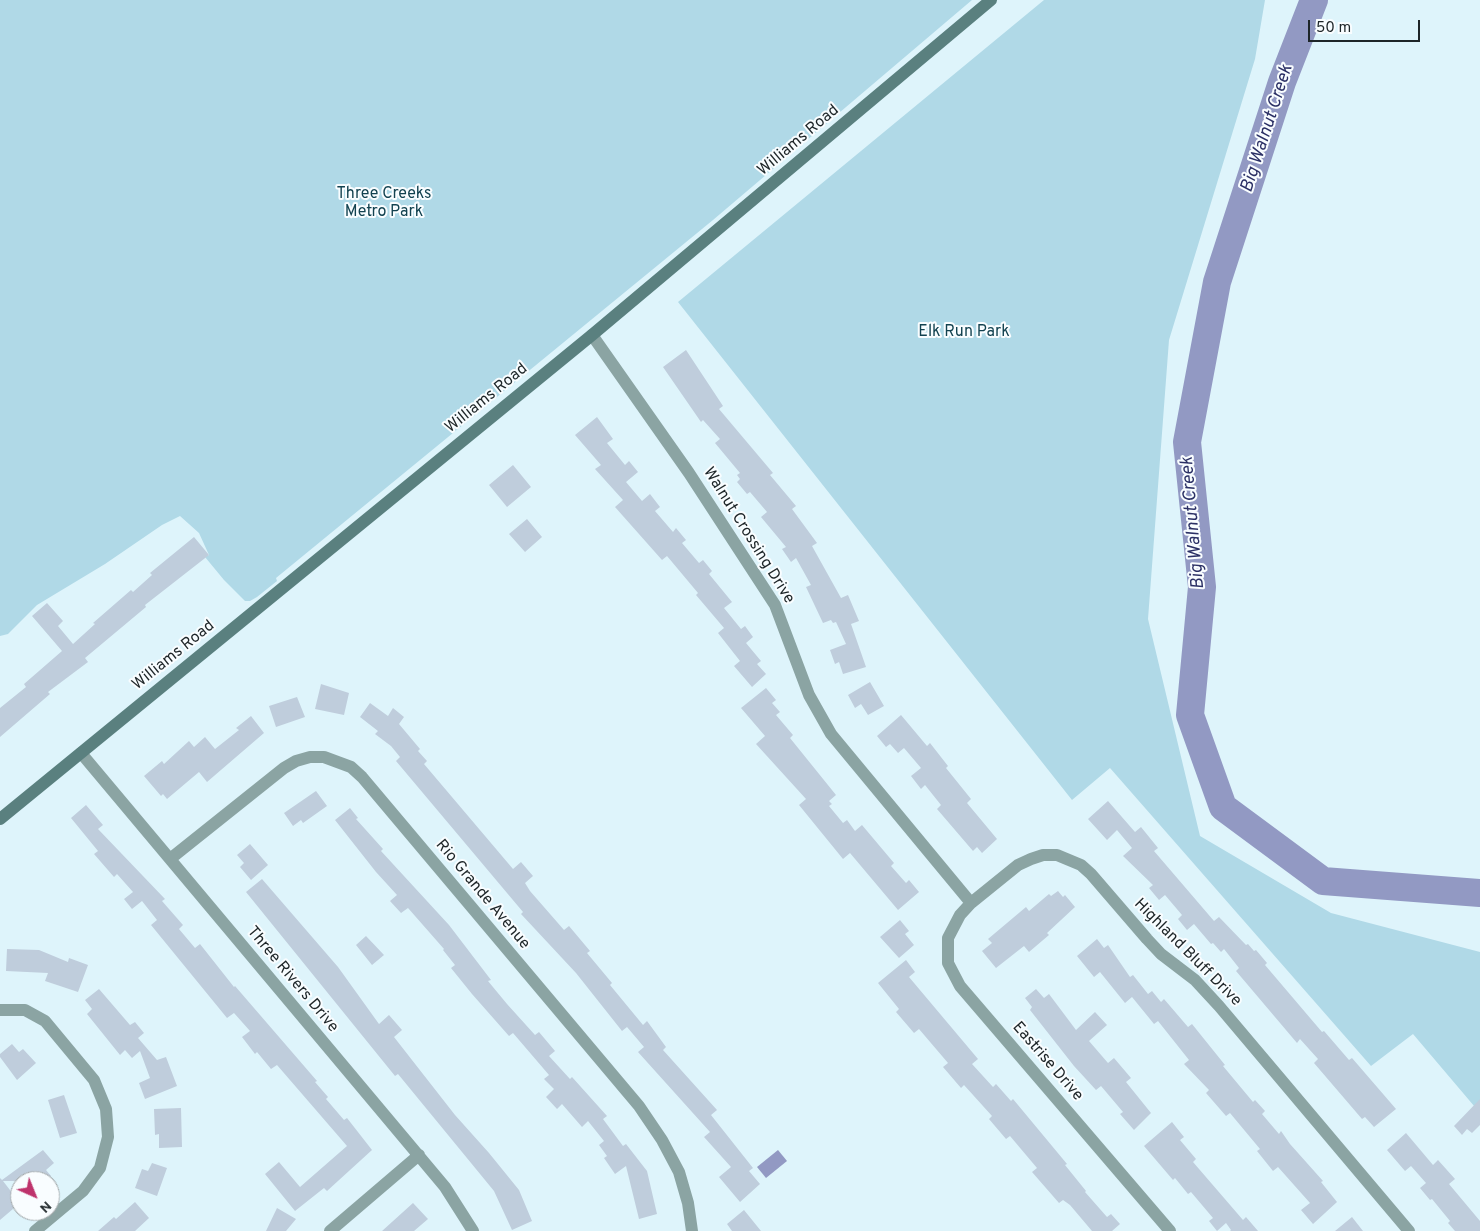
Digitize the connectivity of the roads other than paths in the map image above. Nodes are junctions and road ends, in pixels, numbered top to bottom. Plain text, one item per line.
1 (991, 0) edge
2 (592, 335) junction
3 (81, 753) junction
4 (0, 820) edge
5 (170, 859) junction
6 (971, 903) junction
7 (0, 1010) edge
8 (419, 1155) junction
9 (35, 1231) edge
10 (330, 1231) edge
11 (473, 1231) edge
12 (692, 1231) edge
13 (1170, 1231) edge
14 (1409, 1231) edge

1 - 2 main road, Williams Road
2 - 3 main road, Williams Road
2 - 6 street, Walnut Crossing Drive
3 - 4 main road, Williams Road
3 - 5 street, Three Rivers Drive
5 - 8 street, Three Rivers Drive
5 - 12 street, Rio Grande Avenue
6 - 13 street, Eastrise Drive
6 - 14 street, Highland Bluff Drive
7 - 9 street
8 - 10 street
8 - 11 street, Three Rivers Drive

